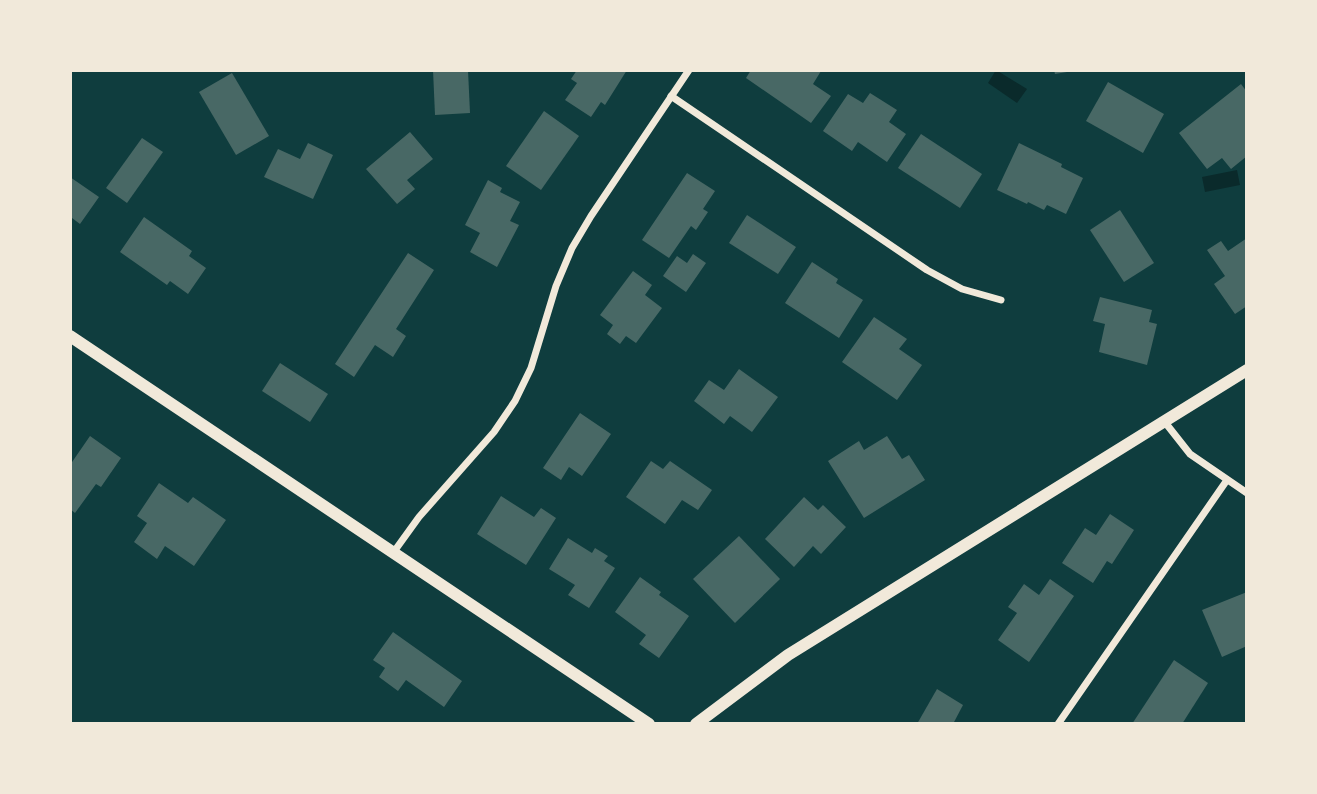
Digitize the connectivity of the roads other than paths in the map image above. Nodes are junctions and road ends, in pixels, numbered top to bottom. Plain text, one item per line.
1 (690, 70) edge
2 (671, 96) junction
3 (1000, 300) dead end
4 (70, 336) edge
5 (1247, 370) edge
6 (1164, 421) junction
7 (1227, 480) junction
8 (1247, 493) edge
9 (393, 552) junction
10 (649, 724) edge
11 (696, 724) edge
12 (1058, 724) edge

1 - 2 street
2 - 3 street
2 - 9 street
4 - 9 street
5 - 6 street
6 - 7 street
6 - 11 street
7 - 8 street
7 - 12 street
9 - 10 street

